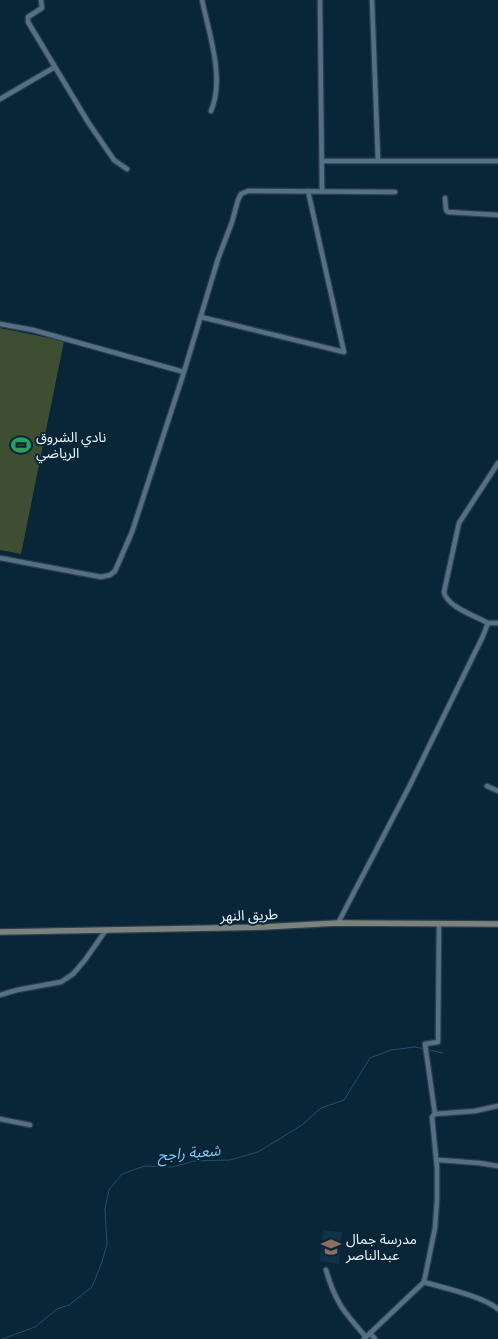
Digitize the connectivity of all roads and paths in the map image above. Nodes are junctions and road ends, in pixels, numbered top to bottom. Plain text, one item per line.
1 (41, 0) edge
2 (202, 0) edge
3 (320, 0) edge
4 (372, 0) edge
5 (55, 67) junction
6 (0, 99) edge
7 (212, 111) dead end
8 (378, 160) junction
9 (323, 161) junction
10 (498, 161) edge
11 (127, 169) dead end
12 (308, 191) junction
13 (322, 192) junction
14 (395, 192) dead end
15 (445, 198) dead end
16 (498, 215) edge
17 (201, 317) junction
18 (0, 324) edge
19 (184, 372) junction
20 (498, 463) edge
21 (0, 558) edge
22 (488, 623) junction
23 (498, 623) edge
24 (487, 786) dead end
25 (498, 791) edge
26 (338, 923) junction
27 (439, 923) junction
28 (498, 924) edge
29 (106, 930) junction
30 (0, 932) edge
31 (0, 995) edge
32 (498, 1106) edge
33 (435, 1114) junction
34 (0, 1119) edge
35 (30, 1125) dead end
36 (439, 1160) dead end
37 (498, 1166) edge
38 (326, 1270) dead end
39 (424, 1282) junction
40 (498, 1308) edge
41 (367, 1336) edge
42 (376, 1339) edge

1 - 5 street
2 - 7 street
3 - 9 street
4 - 8 street
5 - 6 street
5 - 11 street
8 - 9 street
8 - 10 street
9 - 13 street
12 - 13 street
12 - 17 street
12 - 17 street
13 - 14 street
15 - 16 street
17 - 19 street
18 - 19 street
19 - 21 street
20 - 22 street
22 - 23 street
22 - 26 street
24 - 25 street
26 - 27 main road, طريق النهر
26 - 29 main road, طريق النهر
27 - 28 main road, طريق النهر
27 - 33 street
29 - 30 main road, طريق النهر
29 - 31 street
32 - 33 street
33 - 39 street
34 - 35 street
36 - 37 street
38 - 41 street
39 - 40 street
39 - 41 street
41 - 42 street

